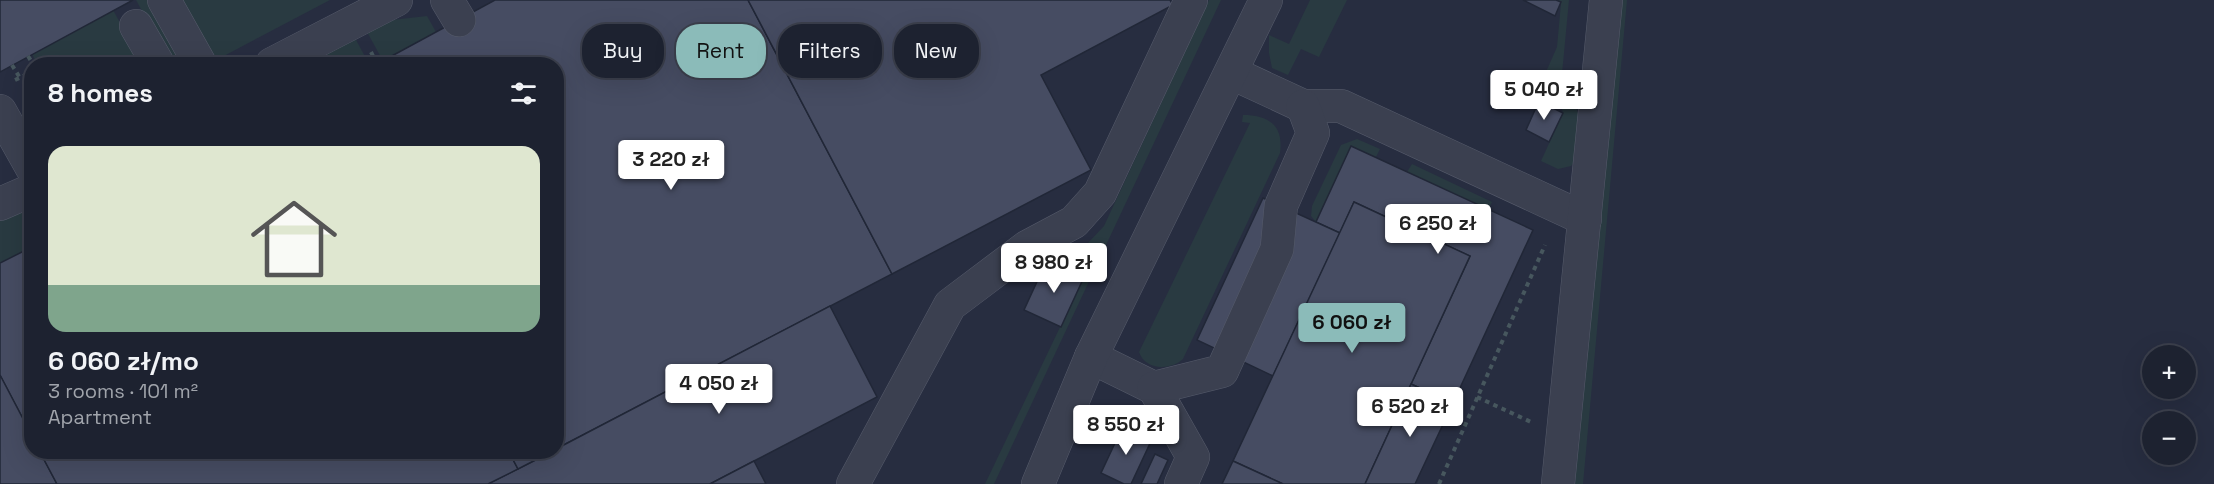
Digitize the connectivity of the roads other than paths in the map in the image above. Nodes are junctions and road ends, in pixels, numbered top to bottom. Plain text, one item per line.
1 (164, 0) edge
2 (396, 0) edge
3 (1191, 0) edge
4 (1266, 0) edge
5 (1606, 0) edge
6 (136, 26) dead end
7 (154, 57) edge
8 (196, 57) edge
9 (286, 57) edge
10 (1232, 73) junction
11 (1303, 106) junction
12 (0, 111) edge
13 (24, 154) edge
14 (24, 193) edge
15 (0, 204) edge
16 (1586, 219) junction
17 (1091, 357) junction
18 (1154, 388) junction
19 (853, 484) edge
20 (1038, 484) edge
21 (1180, 484) edge
22 (1558, 484) edge

1 - 8 lane
2 - 9 lane
3 - 19 lane
4 - 10 lane
5 - 16 lane
6 - 7 lane
10 - 11 lane
10 - 17 lane
11 - 16 lane
11 - 18 lane
12 - 13 lane
14 - 15 lane
16 - 22 lane
17 - 18 lane
17 - 20 lane
18 - 21 lane

